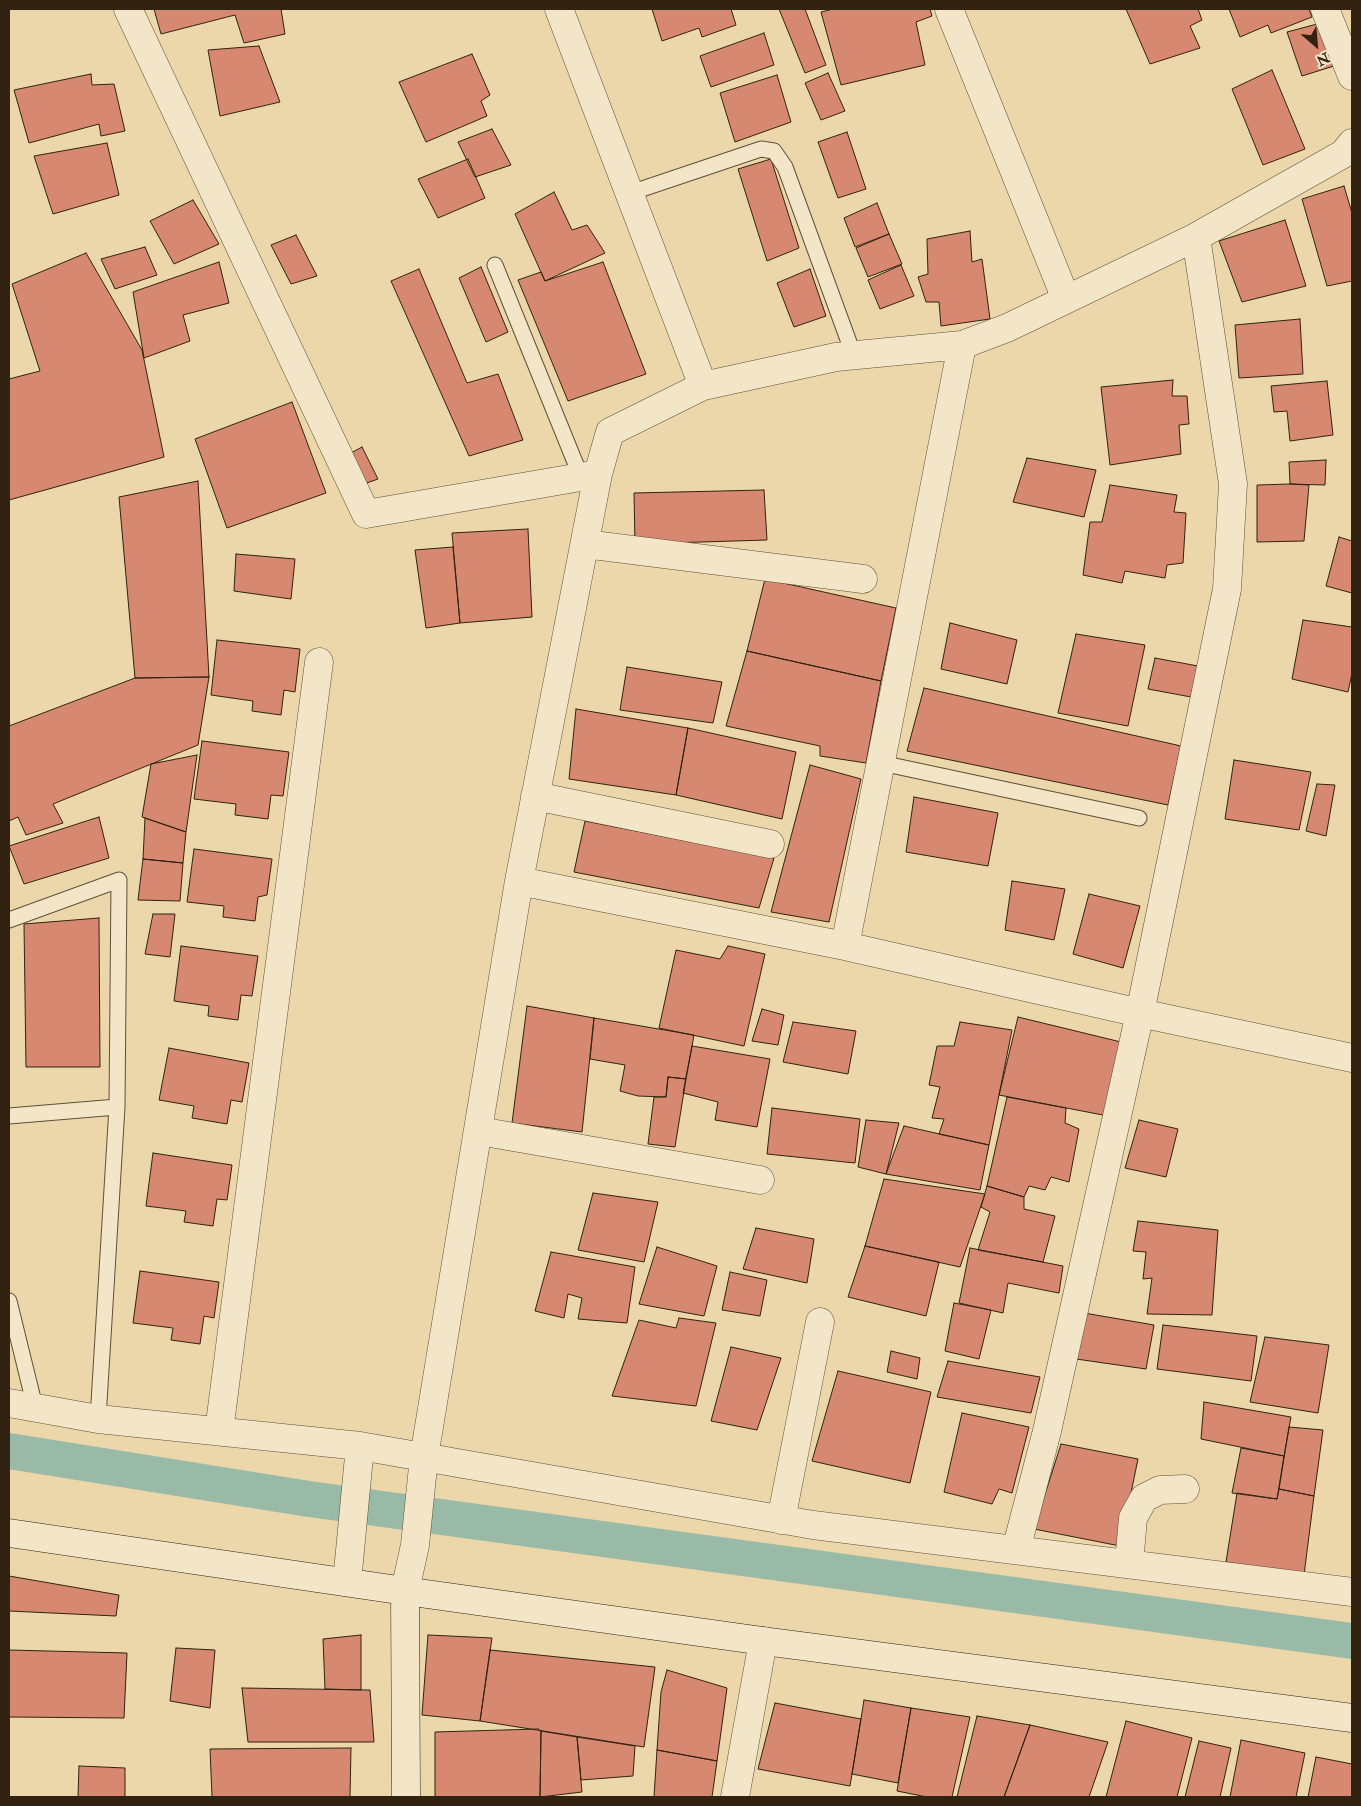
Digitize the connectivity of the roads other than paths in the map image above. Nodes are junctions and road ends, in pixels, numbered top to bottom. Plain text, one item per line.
1 (128, 9) edge
2 (559, 9) edge
3 (950, 9) edge
4 (1325, 9) edge
5 (1352, 76) edge
6 (1352, 143) edge
7 (630, 193) junction
8 (1196, 237) junction
9 (494, 265) dead end
10 (1066, 299) junction
11 (962, 345) junction
12 (854, 356) junction
13 (703, 386) junction
14 (590, 476) junction
15 (585, 544) junction
16 (863, 579) dead end
17 (320, 662) dead end
18 (881, 763) junction
19 (535, 796) junction
20 (1139, 818) dead end
21 (770, 844) dead end
22 (519, 881) junction
23 (9, 920) edge
24 (845, 946) junction
25 (1140, 1014) junction
26 (1352, 1058) edge
27 (117, 1107) junction
28 (9, 1116) edge
29 (479, 1131) junction
30 (760, 1180) dead end
31 (9, 1301) edge
32 (820, 1322) dead end
33 (22, 1405) edge
34 (98, 1419) junction
35 (219, 1431) junction
36 (360, 1446) junction
37 (424, 1456) junction
38 (1185, 1489) dead end
39 (781, 1520) junction
40 (9, 1533) edge
41 (1016, 1550) junction
42 (1129, 1564) junction
43 (347, 1582) junction
44 (405, 1591) junction
45 (1352, 1592) edge
46 (763, 1641) junction
47 (1352, 1718) edge
48 (406, 1797) edge
49 (735, 1797) edge

1 - 14 street
2 - 7 street
3 - 10 street
4 - 5 street
6 - 8 street
7 - 12 lane
7 - 13 street
8 - 10 street
8 - 25 street
9 - 14 lane
10 - 11 street
11 - 12 street
11 - 18 street
12 - 13 street
13 - 14 street
14 - 15 street
15 - 16 street
15 - 19 street
17 - 35 street
18 - 20 lane
18 - 24 street
19 - 21 street
19 - 22 street
22 - 24 street
22 - 29 street
23 - 27 lane
24 - 25 street
25 - 26 street
25 - 41 street
27 - 28 lane
27 - 34 lane
29 - 30 street
29 - 37 street
31 - 33 lane
32 - 39 street
33 - 34 street
34 - 35 street
35 - 36 street
36 - 37 street
36 - 43 street
37 - 39 street
37 - 44 street
38 - 42 street
39 - 41 street
40 - 43 street
41 - 42 street
42 - 45 street
43 - 44 street
44 - 46 street
44 - 48 street
46 - 47 street
46 - 49 street

